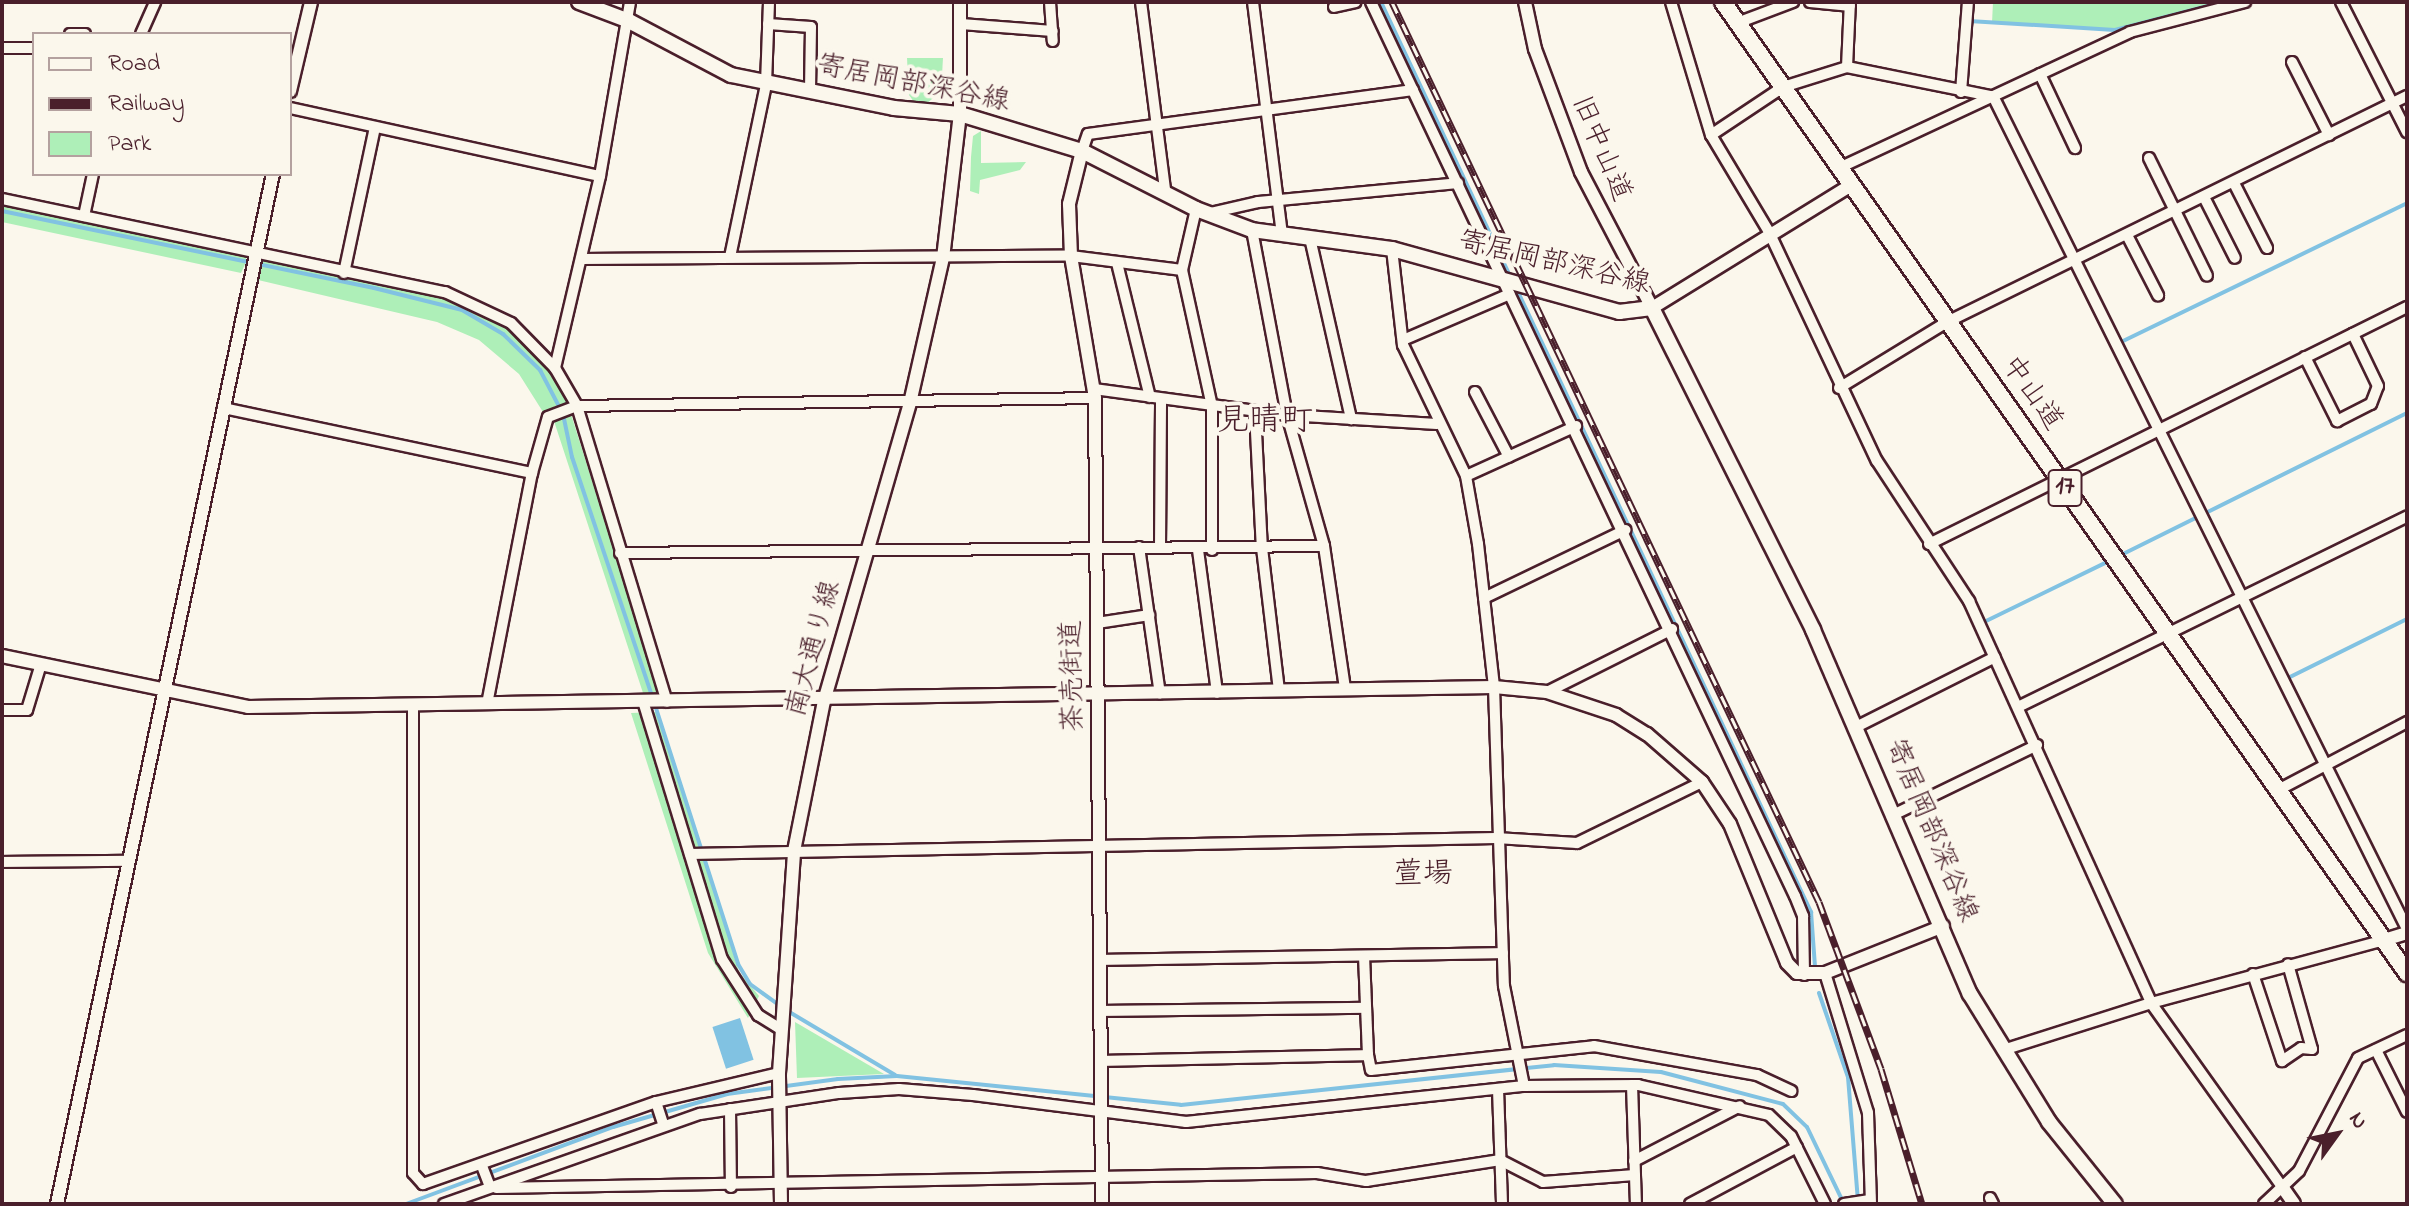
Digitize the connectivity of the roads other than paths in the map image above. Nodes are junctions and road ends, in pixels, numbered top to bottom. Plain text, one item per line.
1 (155, 2) edge
2 (311, 2) edge
3 (579, 2) edge
4 (630, 2) edge
5 (769, 2) edge
6 (960, 2) edge
7 (1050, 2) edge
8 (1141, 2) edge
9 (1253, 2) edge
10 (1355, 2) edge
11 (1371, 2) edge
12 (1525, 2) edge
13 (1671, 2) edge
14 (1723, 2) edge
15 (1793, 2) edge
16 (1810, 2) edge
17 (1968, 2) edge
18 (2245, 2) edge
19 (2341, 2) edge
20 (1850, 4) edge
21 (1334, 7) dead end
22 (629, 21) junction
23 (1737, 23) junction
24 (768, 24) junction
25 (961, 24) junction
26 (142, 32) edge
27 (2, 48) edge
28 (32, 48) edge
29 (2292, 62) dead end
30 (1847, 67) junction
31 (2040, 74) junction
32 (292, 83) edge
33 (766, 84) junction
34 (1783, 87) junction
35 (1413, 90) junction
36 (810, 92) junction
37 (1961, 92) junction
38 (1993, 96) junction
39 (2407, 96) edge
40 (2393, 103) junction
41 (292, 108) edge
42 (1266, 109) junction
43 (960, 114) junction
44 (1155, 124) junction
45 (375, 127) junction
46 (2407, 132) edge
47 (1711, 135) junction
48 (2329, 135) junction
49 (2075, 148) dead end
50 (1082, 151) junction
51 (2149, 158) dead end
52 (1839, 168) junction
53 (93, 176) edge
54 (273, 176) edge
55 (600, 176) junction
56 (1458, 183) junction
57 (2234, 183) junction
58 (1851, 185) junction
59 (1165, 190) junction
60 (2204, 197) junction
61 (2, 199) edge
62 (1278, 200) junction
63 (1202, 211) junction
64 (2176, 212) junction
65 (84, 216) junction
66 (1252, 230) junction
67 (1769, 232) junction
68 (1282, 234) junction
69 (2127, 235) junction
70 (1310, 238) junction
71 (2267, 248) dead end
72 (1392, 249) junction
73 (257, 253) junction
74 (1071, 256) junction
75 (730, 257) junction
76 (943, 258) junction
77 (2235, 258) dead end
78 (581, 259) junction
79 (2074, 261) junction
80 (1117, 263) junction
81 (1182, 270) junction
82 (344, 273) junction
83 (2207, 276) dead end
84 (1508, 289) junction
85 (2158, 295) dead end
86 (2407, 307) edge
87 (1652, 308) junction
88 (1947, 322) junction
89 (2353, 334) junction
90 (1403, 340) junction
91 (2305, 357) junction
92 (555, 368) junction
93 (1839, 388) junction
94 (1475, 392) dead end
95 (1095, 394) junction
96 (1156, 398) junction
97 (910, 403) junction
98 (1212, 406) junction
99 (573, 407) junction
100 (223, 408) junction
101 (1255, 412) junction
102 (1287, 415) junction
103 (1351, 419) junction
104 (1437, 424) junction
105 (1576, 426) junction
106 (2159, 429) junction
107 (1509, 457) junction
108 (532, 473) junction
109 (1466, 476) junction
110 (2059, 480) junction
111 (2407, 516) edge
112 (1625, 530) junction
113 (1929, 544) junction
114 (1096, 545) junction
115 (1324, 546) junction
116 (1139, 547) junction
117 (1160, 548) junction
118 (1262, 548) junction
119 (866, 550) junction
120 (1198, 550) junction
121 (1212, 550) junction
122 (620, 553) junction
123 (2243, 597) junction
124 (1484, 598) junction
125 (1149, 615) junction
126 (1097, 623) junction
127 (1672, 629) junction
128 (2168, 632) junction
129 (2, 656) edge
130 (1995, 657) junction
131 (41, 664) junction
132 (1494, 687) junction
133 (1345, 689) junction
134 (164, 690) junction
135 (1279, 691) junction
136 (1547, 692) junction
137 (1217, 693) junction
138 (1160, 694) junction
139 (1098, 695) junction
140 (643, 701) junction
141 (824, 701) junction
142 (667, 702) junction
143 (413, 704) junction
144 (487, 704) junction
145 (2020, 706) junction
146 (2, 710) edge
147 (2407, 722) edge
148 (1858, 726) junction
149 (2037, 745) junction
150 (2325, 763) junction
151 (1702, 782) junction
152 (2280, 789) junction
153 (1895, 814) junction
154 (1496, 838) junction
155 (1099, 846) junction
156 (794, 851) junction
157 (690, 854) junction
158 (127, 861) junction
159 (2, 862) edge
160 (1943, 926) junction
161 (2407, 931) edge
162 (2384, 940) junction
163 (1503, 953) junction
164 (1364, 957) junction
165 (1102, 960) junction
166 (2288, 964) junction
167 (1825, 973) junction
168 (2407, 973) edge
169 (2253, 974) junction
170 (1804, 975) junction
171 (2151, 1003) junction
172 (1364, 1008) junction
173 (1103, 1011) junction
174 (782, 1030) junction
175 (2407, 1035) edge
176 (2003, 1050) junction
177 (2376, 1050) junction
178 (1518, 1053) junction
179 (1368, 1055) junction
180 (1104, 1061) junction
181 (779, 1073) junction
182 (1523, 1083) junction
183 (1632, 1085) junction
184 (1498, 1089) junction
185 (1792, 1091) dead end
186 (780, 1101) junction
187 (656, 1102) junction
188 (1740, 1106) junction
189 (730, 1109) junction
190 (1103, 1112) junction
191 (2407, 1112) edge
192 (664, 1126) junction
193 (1797, 1147) junction
194 (1500, 1160) junction
195 (1634, 1161) junction
196 (482, 1168) junction
197 (1635, 1175) junction
198 (1102, 1179) junction
199 (489, 1185) junction
200 (781, 1185) junction
201 (731, 1187) junction
202 (2283, 1188) junction
203 (1859, 1202) edge
204 (57, 1204) edge
205 (444, 1204) edge
206 (781, 1204) edge
207 (1102, 1204) edge
208 (1502, 1204) edge
209 (1636, 1204) edge
210 (1690, 1204) edge
211 (1825, 1204) edge
212 (2115, 1204) edge
213 (2264, 1204) edge
214 (2294, 1204) edge

1 - 26 street
2 - 32 street
3 - 22 main road, 寄居岡部深谷線
4 - 22 street
5 - 24 street
6 - 25 street, 南大通り線
7 - 25 street
8 - 44 street
9 - 42 street
10 - 21 street
11 - 35 street
12 - 87 street, 旧中山道
13 - 47 street
14 - 23 highway, 中山道 / 17
15 - 23 street
16 - 20 street
17 - 37 street
18 - 31 street
19 - 40 street
20 - 30 street
22 - 33 main road, 寄居岡部深谷線
22 - 55 street
23 - 34 highway, 中山道 / 17
24 - 33 street
24 - 36 street
25 - 43 street, 南大通り線
27 - 28 street
29 - 48 street
30 - 34 street
30 - 37 street
31 - 38 street
31 - 49 street
33 - 36 main road, 寄居岡部深谷線
33 - 75 street
34 - 47 street
34 - 52 highway, 中山道 / 17
35 - 42 street
35 - 56 street
36 - 43 main road, 寄居岡部深谷線
37 - 38 street
38 - 52 street
38 - 79 street
39 - 40 street
40 - 46 street
40 - 48 street
41 - 45 street
42 - 44 street
42 - 62 street
43 - 50 main road, 寄居岡部深谷線
43 - 76 street, 南大通り線
44 - 50 street
44 - 59 street
45 - 55 street
45 - 82 street
47 - 67 street
48 - 57 street
50 - 59 main road, 寄居岡部深谷線
50 - 74 street, 茶売街道
51 - 64 street
52 - 58 highway, 中山道 / 17
53 - 65 street
54 - 73 street
55 - 78 street
56 - 62 street
56 - 84 street
57 - 60 street
57 - 71 street
58 - 67 street
58 - 88 highway, 中山道 / 17
59 - 63 main road, 寄居岡部深谷線
60 - 64 street
60 - 77 street
61 - 65 street
62 - 63 street
62 - 68 street
63 - 66 main road, 寄居岡部深谷線
63 - 81 street
64 - 69 street
64 - 83 street
65 - 73 street
66 - 68 main road, 寄居岡部深谷線
66 - 102 street
67 - 87 street
67 - 93 street
68 - 70 main road, 寄居岡部深谷線
69 - 79 street
69 - 85 street
70 - 72 main road, 寄居岡部深谷線
70 - 103 street
72 - 84 main road, 寄居岡部深谷線
72 - 90 street
73 - 82 street
73 - 100 street
74 - 76 street
74 - 80 street
74 - 95 street, 茶売街道
75 - 76 street
75 - 78 street
76 - 97 street, 南大通り線
78 - 92 street
79 - 88 street
79 - 106 street
80 - 81 street
80 - 96 street
81 - 98 street
82 - 92 street
84 - 87 main road, 寄居岡部深谷線
84 - 90 street
84 - 105 street
86 - 89 street
87 - 148 main road, 寄居岡部深谷線
88 - 93 street
88 - 110 highway, 中山道 / 17
89 - 91 street
89 - 91 street
90 - 104 street
91 - 106 street
92 - 99 street
93 - 113 street
94 - 107 street
95 - 96 street
95 - 97 street
95 - 114 street, 茶売街道
96 - 98 street
96 - 117 street
97 - 99 street
97 - 119 street, 南大通り線
98 - 101 street
98 - 121 street
99 - 108 street
99 - 122 street
100 - 108 street
100 - 134 street
101 - 102 street
101 - 118 street
102 - 103 street
102 - 115 street
103 - 104 street
104 - 109 street
105 - 107 street
105 - 112 street
106 - 110 street
106 - 123 street
107 - 109 street
108 - 144 street
109 - 124 street
110 - 113 street
110 - 128 highway, 中山道 / 17
111 - 123 street
112 - 124 street
112 - 127 street
113 - 130 street
114 - 116 street
114 - 119 street
114 - 126 street, 茶売街道
115 - 118 street
115 - 133 street
116 - 117 street
116 - 125 street
117 - 120 street
118 - 121 street
118 - 135 street
119 - 122 street
119 - 141 street, 南大通り線
120 - 121 street
120 - 137 street
122 - 142 street
123 - 128 street
123 - 150 street
124 - 132 street
125 - 126 street
125 - 138 street
126 - 139 street, 茶売街道
127 - 136 street
127 - 170 street
128 - 145 street
128 - 152 highway, 中山道 / 17
129 - 131 street
130 - 145 street
130 - 148 street
131 - 134 street
131 - 146 street
132 - 133 street
132 - 136 street
132 - 154 street
133 - 135 street
134 - 143 street
134 - 158 street
135 - 137 street
136 - 151 street
137 - 138 street
138 - 139 street
139 - 141 street
139 - 155 street, 茶売街道
140 - 142 street
140 - 144 street
140 - 157 street
141 - 142 street
141 - 156 street, 南大通り線
143 - 144 street
143 - 196 street
145 - 149 street
147 - 150 street
148 - 153 main road, 寄居岡部深谷線
149 - 153 street
149 - 171 street
150 - 152 street
150 - 161 street
151 - 154 street
151 - 170 street
152 - 162 highway, 中山道 / 17
153 - 160 main road, 寄居岡部深谷線
154 - 155 street
154 - 163 street
155 - 156 street
155 - 165 street, 茶売街道
156 - 157 street
156 - 174 street, 南大通り線
157 - 174 street
158 - 159 street
158 - 204 street
160 - 167 street
160 - 176 main road, 寄居岡部深谷線
161 - 162 street
162 - 166 street
162 - 168 highway, 中山道 / 17
163 - 164 street
163 - 178 street
164 - 165 street
164 - 172 street
165 - 173 street, 茶売街道
166 - 169 street
166 - 169 street
167 - 170 street
167 - 203 street
169 - 171 street
171 - 176 street
171 - 202 street
172 - 173 street
172 - 179 street
173 - 180 street, 茶売街道
174 - 181 street, 南大通り線
175 - 177 street
176 - 212 main road, 寄居岡部深谷線
177 - 191 street
177 - 202 street
178 - 179 street
178 - 182 street
178 - 185 street
179 - 180 street
180 - 190 street, 茶売街道
181 - 186 street, 南大通り線
181 - 187 street
182 - 183 street
182 - 184 street
183 - 188 street
183 - 195 street
184 - 190 street
184 - 194 street
186 - 189 street
186 - 190 street
186 - 200 street, 南大通り線
187 - 192 street
187 - 196 street
188 - 193 street
188 - 195 street
189 - 192 street
189 - 201 street
190 - 198 street, 茶売街道
192 - 199 street
193 - 210 street
193 - 211 street
194 - 197 street
194 - 198 street
194 - 208 street
195 - 197 street
196 - 199 street
197 - 209 street
198 - 200 street
198 - 207 street, 茶売街道
199 - 201 street
199 - 205 street
200 - 201 street
200 - 206 street, 南大通り線
202 - 213 street
202 - 214 street

